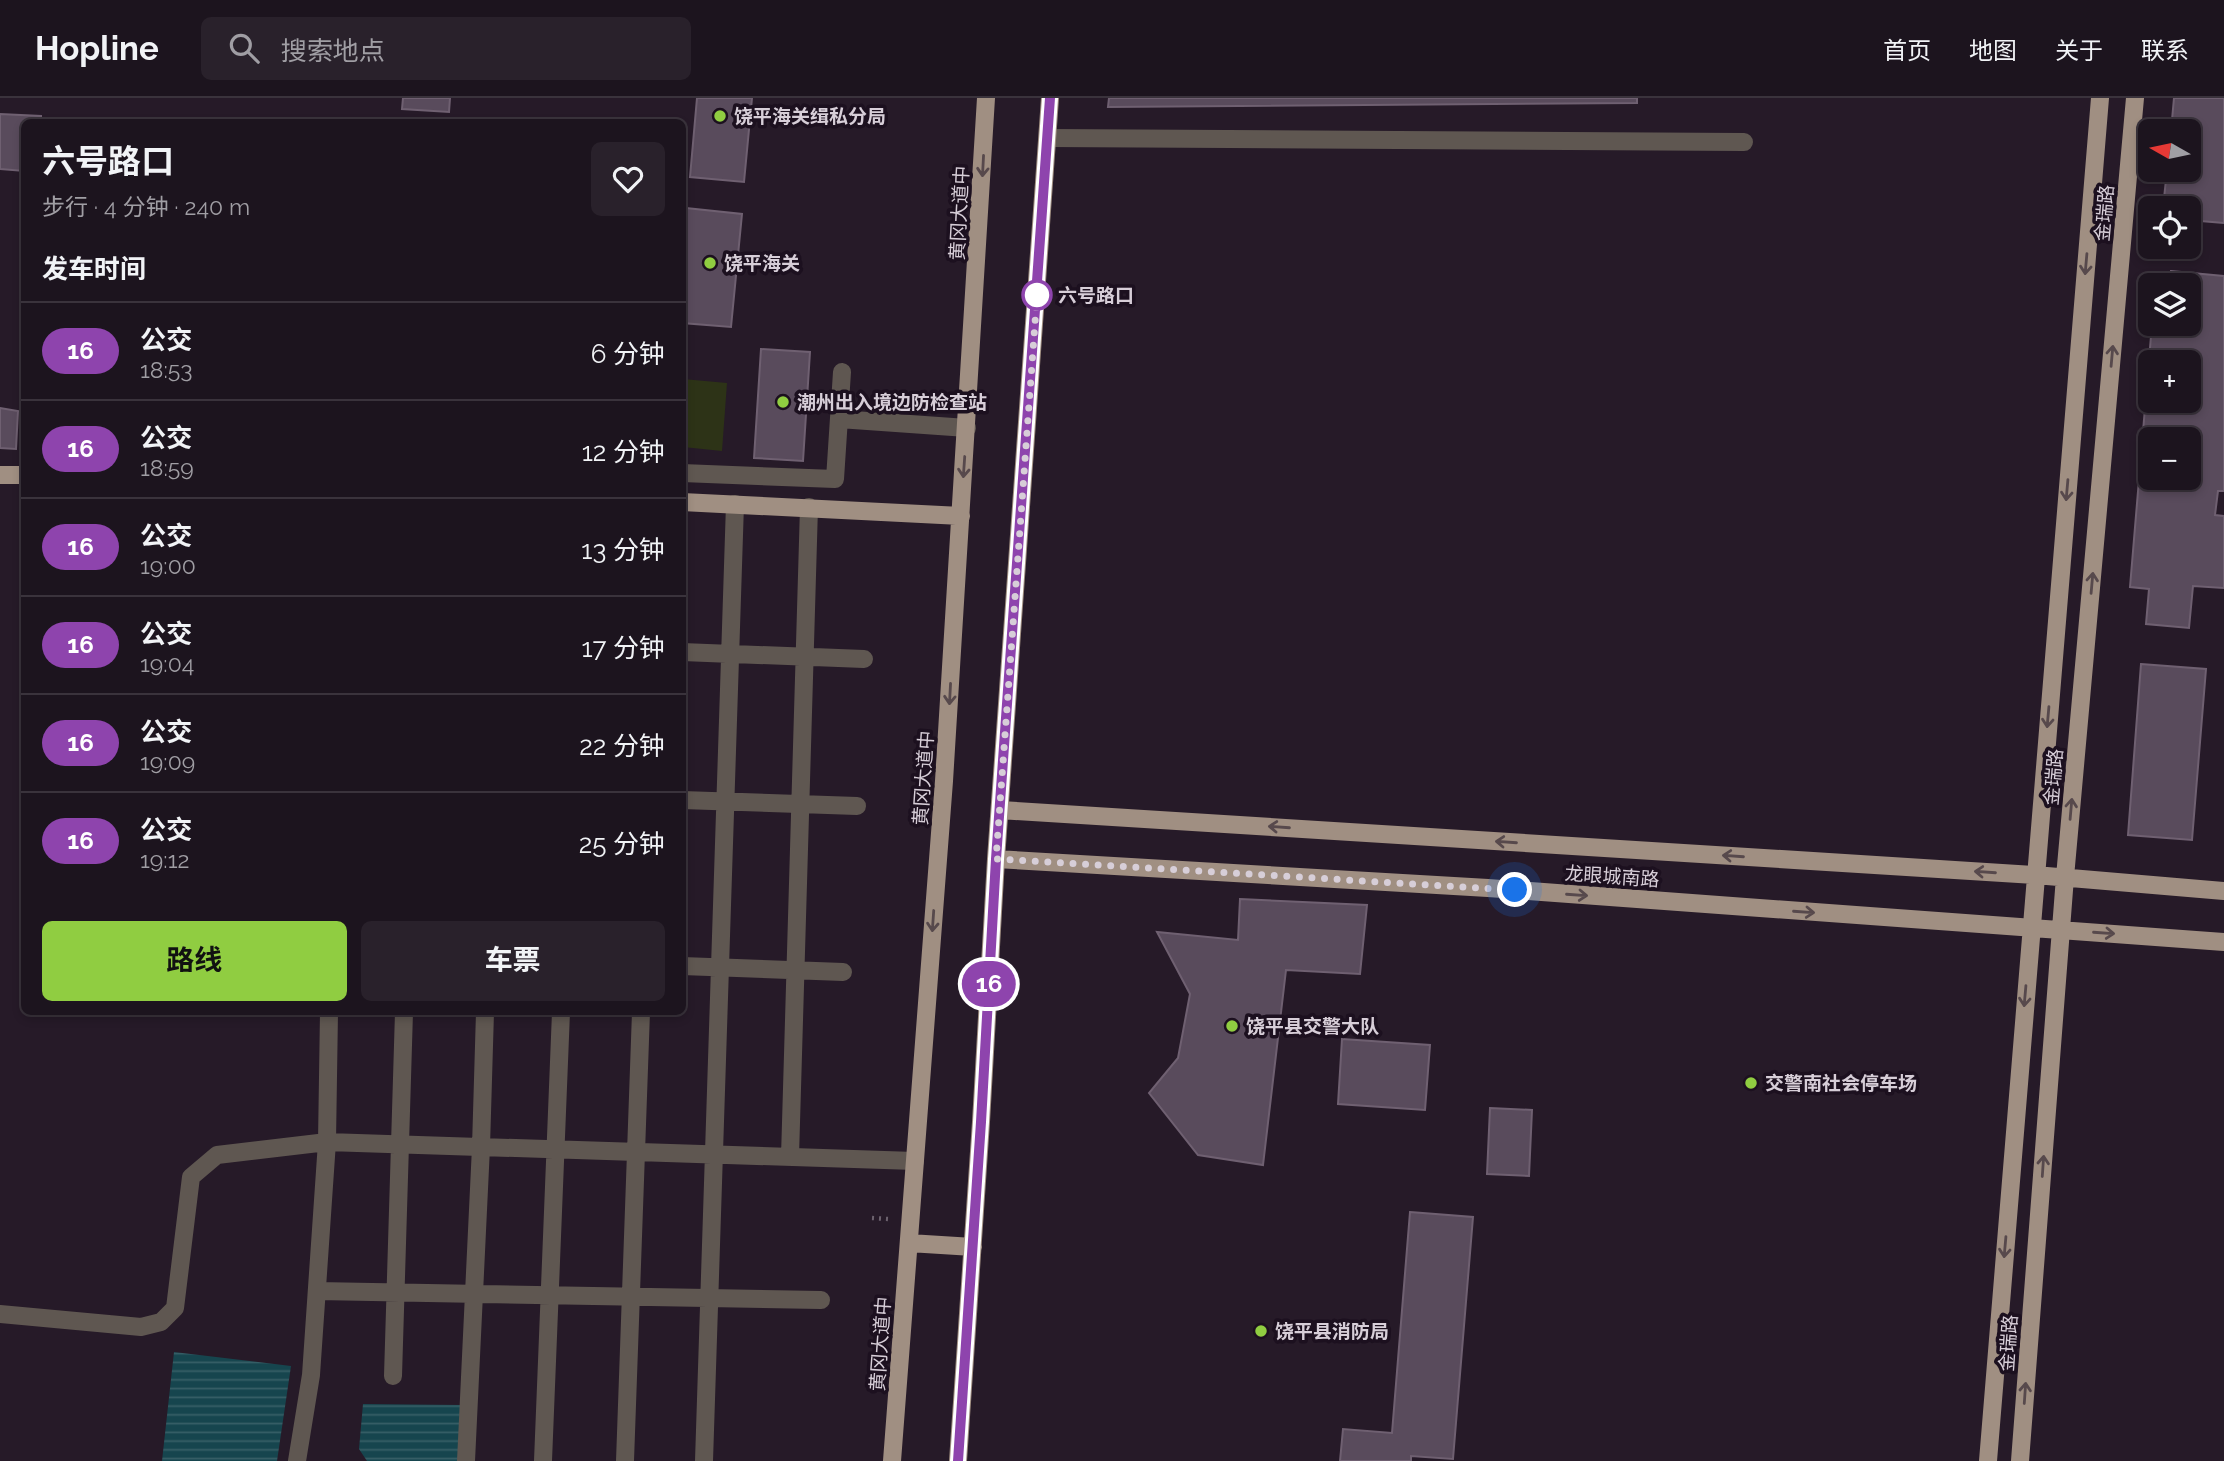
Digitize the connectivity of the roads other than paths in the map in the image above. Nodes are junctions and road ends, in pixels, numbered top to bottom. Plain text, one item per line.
1 (986, 98) edge
2 (1050, 98) edge
3 (2100, 98) edge
4 (2135, 98) edge
5 (1048, 138) junction
6 (1744, 142) dead end
7 (842, 372) dead end
8 (839, 419) junction
9 (967, 428) junction
10 (686, 473) edge
11 (0, 475) edge
12 (21, 475) edge
13 (686, 502) edge
14 (734, 504) junction
15 (809, 508) junction
16 (961, 516) junction
17 (686, 652) edge
18 (730, 654) junction
19 (805, 657) junction
20 (864, 659) dead end
21 (686, 800) edge
22 (726, 802) junction
23 (800, 804) junction
24 (857, 806) dead end
25 (1000, 810) junction
26 (996, 859) junction
27 (2035, 875) junction
28 (2065, 877) junction
29 (2224, 891) edge
30 (2031, 928) junction
31 (2061, 930) junction
32 (2224, 943) edge
33 (686, 966) edge
34 (721, 968) junction
35 (796, 970) junction
36 (843, 972) dead end
37 (329, 1015) edge
38 (404, 1015) edge
39 (485, 1015) edge
40 (561, 1015) edge
41 (641, 1015) edge
42 (327, 1142) junction
43 (401, 1144) junction
44 (481, 1147) junction
45 (557, 1149) junction
46 (637, 1152) junction
47 (715, 1155) junction
48 (790, 1157) junction
49 (915, 1161) junction
50 (909, 1243) junction
51 (973, 1247) junction
52 (317, 1291) junction
53 (395, 1292) junction
54 (474, 1294) junction
55 (551, 1295) junction
56 (631, 1297) junction
57 (710, 1298) junction
58 (821, 1300) dead end
59 (0, 1314) edge
60 (393, 1376) dead end
61 (297, 1461) edge
62 (466, 1461) edge
63 (543, 1461) edge
64 (625, 1461) edge
65 (704, 1461) edge
66 (892, 1461) edge
67 (958, 1461) edge
68 (1988, 1461) edge
69 (2020, 1461) edge

1 -> 9 main road, 黄冈大道中
2 - 5 main road
3 -> 27 main road, 金瑞路
28 -> 4 main road, 金瑞路
5 - 6 street
5 - 25 main road
7 - 8 street
8 - 9 street
8 - 10 street
9 -> 16 main road, 黄冈大道中
11 - 12 main road
13 - 14 main road
14 - 15 main road
14 - 18 street
15 - 16 main road
15 - 19 street
16 -> 49 main road, 黄冈大道中
17 - 18 street
18 - 19 street
18 - 22 street
19 - 20 street
19 - 23 street
21 - 22 street
22 - 23 street
22 - 34 street
23 - 24 street
23 - 35 street
25 - 26 main road
27 -> 25 main road, 龙眼城南路
26 -> 30 main road, 龙眼城南路
26 - 51 main road
27 - 28 main road, 龙眼城南路
27 - 30 main road, 金瑞路
28 - 29 main road, 龙眼城南路
28 - 31 main road, 金瑞路
30 - 31 main road, 龙眼城南路
30 -> 68 main road, 金瑞路
31 -> 32 main road, 龙眼城南路
69 -> 31 main road, 金瑞路
33 - 34 street
34 - 35 street
34 - 47 street
35 - 36 street
35 - 48 street
37 - 42 street
38 - 43 street
39 - 44 street
40 - 45 street
41 - 46 street
42 - 43 street
42 - 52 street
42 - 59 street
43 - 44 street
43 - 53 street
44 - 45 street
44 - 54 street
45 - 46 street
45 - 55 street
46 - 47 street
46 - 56 street
47 - 48 street
47 - 57 street
48 - 49 street
49 - 50 main road, 黄冈大道中
50 - 51 main road
50 - 66 main road, 黄冈大道中
51 - 67 main road
52 - 53 street
52 - 61 street
53 - 54 street
53 - 60 street
54 - 55 street
54 - 62 street
55 - 56 street
55 - 63 street
56 - 57 street
56 - 64 street
57 - 58 street
57 - 65 street

